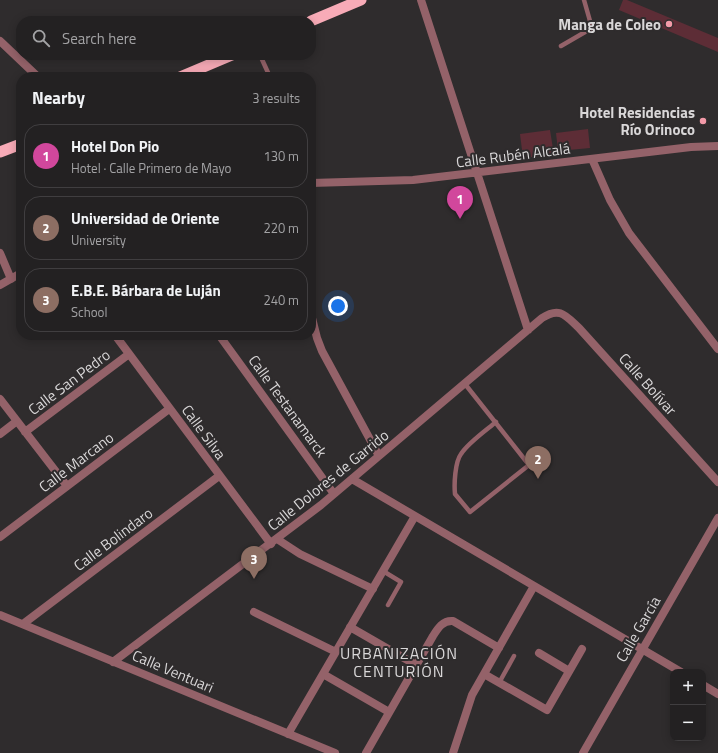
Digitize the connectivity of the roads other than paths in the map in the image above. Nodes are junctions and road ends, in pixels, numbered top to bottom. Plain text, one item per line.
1 (359, 0) edge
2 (421, 0) edge
3 (584, 0) edge
4 (316, 19) edge
5 (0, 41) edge
6 (561, 46) dead end
7 (16, 56) edge
8 (20, 60) edge
9 (220, 60) edge
10 (262, 60) edge
11 (33, 72) edge
12 (192, 72) edge
13 (268, 72) edge
14 (16, 146) edge
15 (718, 146) edge
16 (0, 152) edge
17 (592, 159) junction
18 (477, 173) junction
19 (316, 183) edge
20 (0, 254) edge
21 (16, 276) edge
22 (11, 279) junction
23 (0, 285) edge
24 (554, 312) joint
25 (528, 330) junction
26 (316, 334) edge
27 (119, 340) edge
28 (223, 340) edge
29 (718, 349) edge
30 (130, 354) junction
31 (465, 384) junction
32 (0, 399) edge
33 (169, 409) junction
34 (17, 422) junction
35 (496, 422) junction
36 (25, 432) junction
37 (0, 434) edge
38 (379, 456) junction
39 (219, 476) junction
40 (352, 479) junction
41 (718, 482) edge
42 (68, 486) junction
43 (334, 494) junction
44 (415, 516) junction
45 (718, 518) edge
46 (0, 537) edge
47 (274, 542) junction
48 (383, 571) junction
49 (534, 586) junction
50 (373, 589) junction
51 (388, 605) dead end
52 (254, 612) dead end
53 (0, 614) edge
54 (23, 624) junction
55 (350, 627) junction
56 (499, 648) junction
57 (582, 649) dead end
58 (642, 650) junction
59 (336, 652) junction
60 (539, 653) dead end
61 (514, 656) dead end
62 (113, 662) junction
63 (416, 665) junction
64 (676, 669) edge
65 (569, 671) junction
66 (323, 674) junction
67 (484, 674) junction
68 (499, 683) junction
69 (706, 687) edge
70 (718, 694) edge
71 (389, 712) junction
72 (288, 734) junction
73 (335, 753) edge
74 (366, 753) edge
75 (453, 753) edge
76 (583, 753) edge

1 - 4 highway
2 - 18 street
3 - 6 lane
5 - 7 street
8 - 11 street
9 - 12 highway
10 - 13 lane
14 - 16 highway
15 - 17 street, Calle Rubén Alcalá
17 - 18 street, Calle Rubén Alcalá
17 - 29 street
18 - 19 street, Calle Rubén Alcalá
18 - 25 street
20 - 22 street
21 - 22 street
22 - 23 street
24 - 25 street, Calle Dolores de Garrido
24 - 41 street, Calle Bolívar
25 - 31 street, Calle Dolores de Garrido
26 - 38 street
27 - 30 street, Calle Silva
28 - 43 street, Calle Testanamarck
30 - 33 street, Calle Silva
30 - 36 street, Calle San Pedro
31 - 35 lane
31 - 38 street, Calle Dolores de Garrido
32 - 34 street
33 - 39 street, Calle Silva
33 - 42 street, Calle Marcano
34 - 36 street
34 - 37 street, Calle San Pedro
35 - 35 lane
36 - 42 street
38 - 40 street, Calle Dolores de Garrido
39 - 47 street, Calle Silva
39 - 54 street, Calle Bolindaro
40 - 43 street, Calle Dolores de Garrido
40 - 44 street
42 - 46 street, Calle Marcano
43 - 47 street, Calle Dolores de Garrido
44 - 48 street
44 - 49 street
45 - 58 street, Calle García
47 - 50 street
47 - 62 street, Calle Dolores de Garrido
48 - 50 street
48 - 51 lane
49 - 56 street
49 - 58 street
50 - 55 street
52 - 59 street
53 - 54 street, Calle Ventuari
54 - 62 street, Calle Ventuari
55 - 59 street
55 - 63 street
56 - 63 street
56 - 67 street
57 - 65 street
58 - 64 street
58 - 76 street, Calle García
59 - 66 street
60 - 65 street
61 - 68 lane
62 - 72 street, Calle Ventuari
63 - 71 street
65 - 68 street
66 - 71 street
66 - 72 street
67 - 68 street
67 - 75 street
69 - 70 street
71 - 74 street
72 - 73 street, Calle Ventuari

